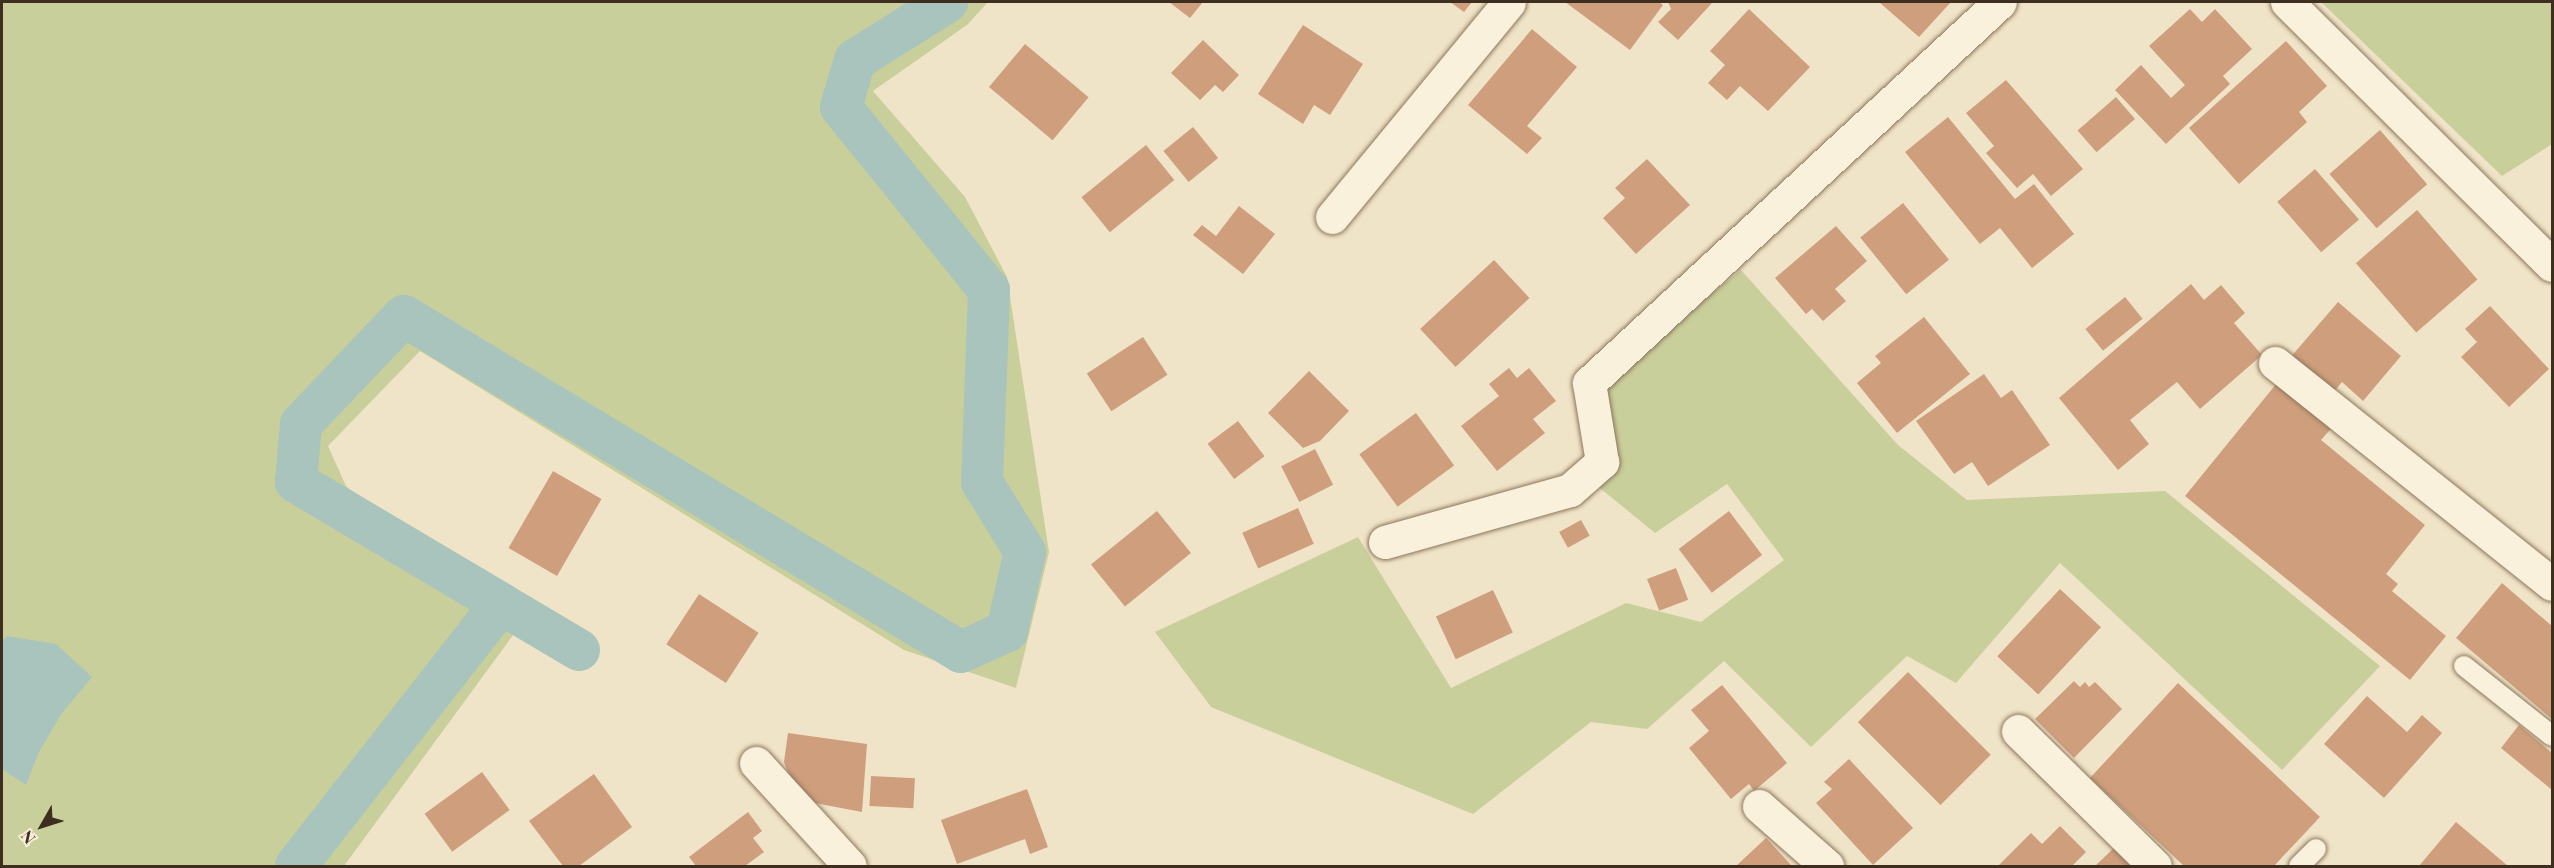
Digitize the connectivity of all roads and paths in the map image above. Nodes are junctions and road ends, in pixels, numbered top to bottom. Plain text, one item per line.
1 (1509, 2) edge
2 (2000, 2) edge
3 (2287, 2) edge
4 (1332, 217) dead end
5 (2553, 265) edge
6 (2275, 363) dead end
7 (1385, 542) dead end
8 (2553, 584) edge
9 (2464, 666) dead end
10 (2018, 731) dead end
11 (2553, 736) edge
12 (756, 763) dead end
13 (1759, 806) dead end
14 (2316, 849) dead end
15 (850, 867) edge
16 (1827, 867) edge
17 (2156, 867) edge
18 (2299, 867) edge

1 - 4 street
2 - 7 street
3 - 5 street
6 - 8 street
9 - 11 lane
10 - 17 street
12 - 15 street
13 - 16 street
14 - 18 lane

